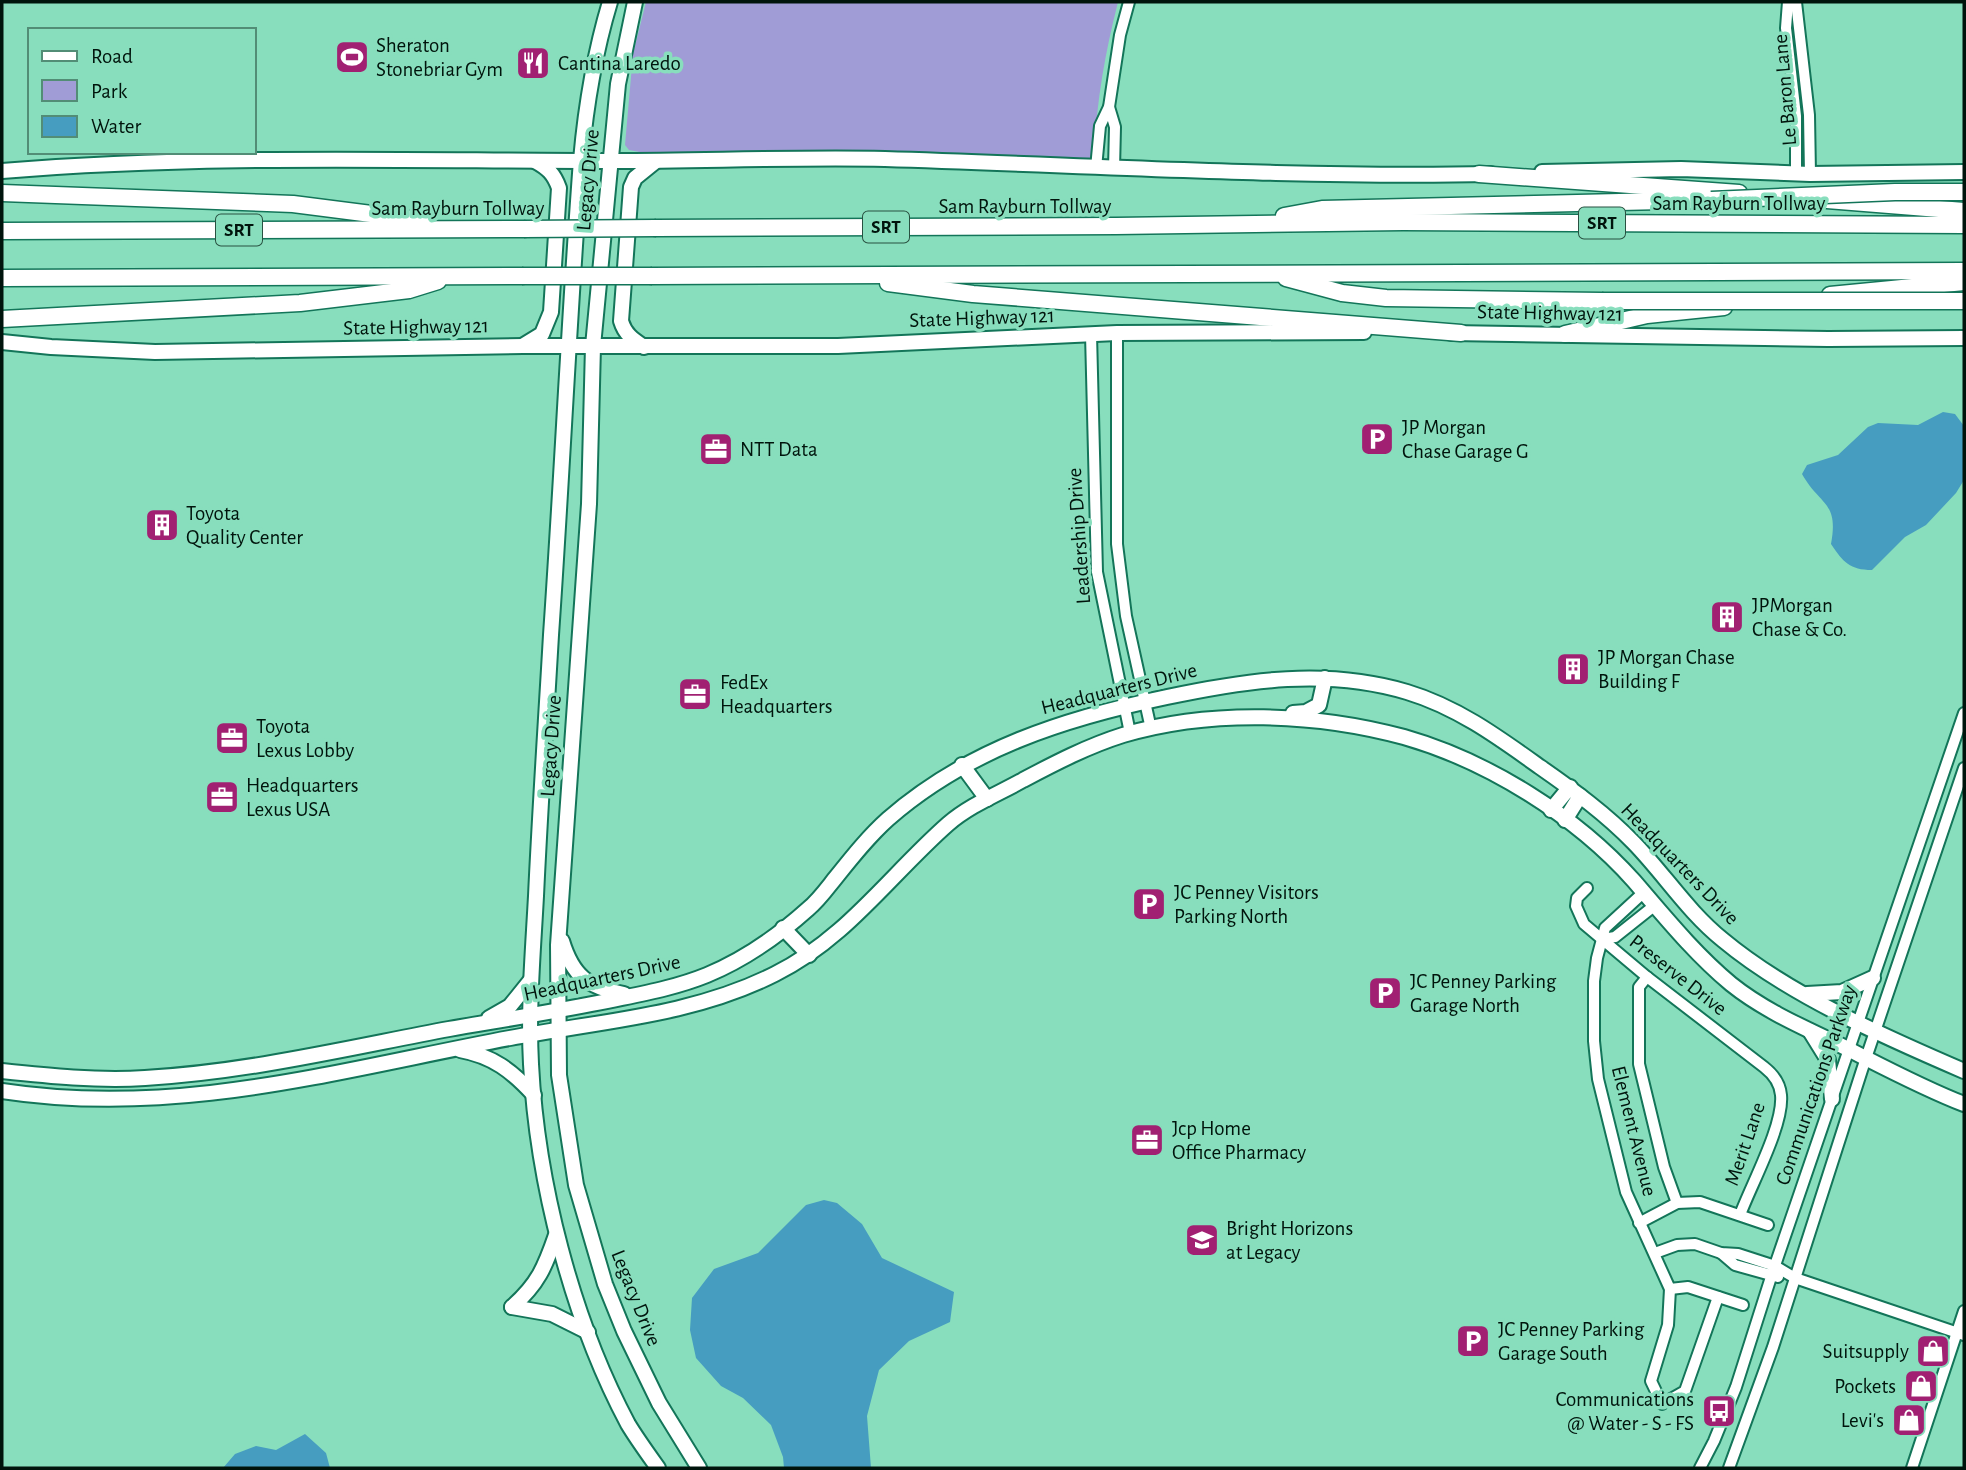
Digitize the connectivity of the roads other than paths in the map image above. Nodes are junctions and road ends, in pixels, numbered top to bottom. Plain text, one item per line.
1 (610, 2) edge
2 (635, 2) edge
3 (1129, 2) edge
4 (1788, 2) edge
5 (1796, 2) edge
6 (1109, 107) junction
7 (532, 160) junction
8 (581, 160) junction
9 (657, 160) junction
10 (612, 161) junction
11 (1096, 168) junction
12 (1114, 169) junction
13 (2, 171) edge
14 (1964, 172) edge
15 (1479, 174) junction
16 (1803, 174) junction
17 (1964, 192) edge
18 (2, 193) edge
19 (1964, 211) edge
20 (1240, 225) junction
21 (1964, 225) edge
22 (477, 228) junction
23 (2, 231) edge
24 (1964, 271) edge
25 (1267, 273) junction
26 (823, 275) junction
27 (453, 276) junction
28 (2, 278) edge
29 (1964, 282) edge
30 (1964, 301) edge
31 (2, 319) edge
32 (1117, 332) junction
33 (1461, 333) junction
34 (1091, 334) junction
35 (1565, 334) junction
36 (1964, 338) edge
37 (2, 342) edge
38 (523, 346) junction
39 (593, 346) junction
40 (567, 347) junction
41 (644, 347) junction
42 (1325, 678) junction
43 (1144, 701) junction
44 (1124, 706) junction
45 (1964, 713) edge
46 (1247, 718) junction
47 (1151, 729) junction
48 (1130, 733) junction
49 (962, 765) junction
50 (1964, 768) edge
51 (1575, 792) junction
52 (987, 799) junction
53 (1551, 810) junction
54 (1565, 820) junction
55 (1669, 886) junction
56 (1587, 888) dead end
57 (1643, 893) junction
58 (1654, 906) junction
59 (783, 928) junction
60 (559, 930) junction
61 (1602, 939) junction
62 (809, 955) junction
63 (1647, 977) junction
64 (1873, 978) junction
65 (531, 980) junction
66 (1805, 993) junction
67 (632, 996) junction
68 (558, 1011) junction
69 (531, 1015) junction
70 (1858, 1022) junction
71 (470, 1026) junction
72 (559, 1029) junction
73 (1809, 1030) junction
74 (1876, 1030) junction
75 (531, 1034) junction
76 (452, 1049) junction
77 (1849, 1050) junction
78 (1866, 1058) junction
79 (2, 1071) edge
80 (1964, 1071) edge
81 (1779, 1085) joint
82 (2, 1091) edge
83 (534, 1095) junction
84 (1832, 1099) junction
85 (1964, 1104) edge
86 (1677, 1203) junction
87 (1740, 1215) junction
88 (1639, 1223) junction
89 (1768, 1225) dead end
90 (556, 1233) junction
91 (1655, 1254) junction
92 (1773, 1271) junction
93 (1795, 1278) junction
94 (1670, 1289) junction
95 (1718, 1297) junction
96 (1743, 1305) dead end
97 (1964, 1311) edge
98 (589, 1332) junction
99 (1961, 1334) edge
100 (658, 1468) edge
101 (699, 1468) edge
102 (1700, 1468) edge
103 (1728, 1468) edge
104 (1912, 1468) edge

1 - 8 main road, Legacy Drive
2 - 10 main road, Legacy Drive
3 - 6 street
4 - 16 street, Le Baron Lane
5 - 16 street, Le Baron Lane
6 - 11 street
6 - 12 street
7 - 8 main road
7 - 13 main road
7 - 38 main road
8 - 10 main road
8 - 40 main road, Legacy Drive
9 - 10 main road
9 - 11 main road
9 - 41 main road
10 - 39 main road, Legacy Drive
11 - 12 main road
12 - 15 main road
14 - 16 main road
15 - 16 main road
15 - 19 highway
17 - 20 highway, bridge
18 - 22 highway
20 - 21 highway, Sam Rayburn Tollway / SRT
20 - 22 highway, Sam Rayburn Tollway / SRT, bridge
22 - 23 highway, Sam Rayburn Tollway / SRT
24 - 25 highway, SRT
25 - 26 highway, SRT
25 - 30 highway, bridge
26 - 27 highway, SRT, bridge
26 - 33 highway
27 - 28 highway, SRT
27 - 31 highway
29 - 35 highway
32 - 33 main road, State Highway 121
32 - 34 main road, State Highway 121
32 - 43 street, Leadership Drive
33 - 35 main road, State Highway 121
34 - 41 main road, State Highway 121
34 - 44 street, Leadership Drive
35 - 36 main road, State Highway 121
37 - 38 main road, State Highway 121
38 - 40 main road, State Highway 121
39 - 40 main road, State Highway 121
39 - 41 main road, State Highway 121
39 - 60 main road, Legacy Drive
40 - 65 main road, Legacy Drive
42 - 43 main road, Headquarters Drive
42 - 46 main road
42 - 51 main road, Headquarters Drive
43 - 44 main road, Headquarters Drive
43 - 47 street, Leadership Drive
44 - 48 street, Leadership Drive
44 - 49 main road, Headquarters Drive
45 - 64 street, Communications Parkway
46 - 47 main road, Headquarters Drive
46 - 53 main road, Headquarters Drive
47 - 48 main road, Headquarters Drive
48 - 52 main road, Headquarters Drive
49 - 52 main road
49 - 59 main road, Headquarters Drive
50 - 74 street, Communications Parkway
51 - 53 main road
51 - 54 main road
51 - 55 main road, Headquarters Drive
52 - 62 main road, Headquarters Drive
53 - 54 main road, Headquarters Drive
54 - 57 main road, Headquarters Drive
55 - 57 main road
55 - 58 main road
55 - 66 main road, Headquarters Drive
56 - 61 street, Preserve Drive
57 - 58 main road, Headquarters Drive
57 - 61 street, Element Avenue
58 - 61 street
58 - 73 main road, Headquarters Drive
59 - 62 main road
59 - 67 main road, Headquarters Drive
60 - 67 main road
60 - 68 main road, Legacy Drive
61 - 63 street, Preserve Drive
61 - 88 street, Element Avenue
62 - 72 main road, Headquarters Drive
63 - 81 street, Preserve Drive
63 - 86 street
64 - 66 main road
64 - 70 street, Communications Parkway
65 - 69 main road, Legacy Drive
65 - 71 main road
66 - 70 main road, Headquarters Drive
67 - 68 main road, Headquarters Drive
68 - 69 main road, Headquarters Drive
68 - 72 main road, Legacy Drive
69 - 71 main road, Headquarters Drive
69 - 75 main road, Legacy Drive
70 - 74 main road, Headquarters Drive
70 - 77 street, Communications Parkway
71 - 79 main road, Headquarters Drive
72 - 75 main road, Headquarters Drive
72 - 101 main road, Legacy Drive
73 - 77 main road, Headquarters Drive
73 - 84 main road
74 - 78 street, Communications Parkway
74 - 80 main road, Headquarters Drive
75 - 76 main road, Headquarters Drive
75 - 83 main road, Legacy Drive
76 - 82 main road, Headquarters Drive
76 - 83 main road
77 - 78 main road, Headquarters Drive
77 - 84 street, Communications Parkway
78 - 85 main road, Headquarters Drive
78 - 93 street, Communications Parkway
81 - 87 street, Merit Lane
83 - 90 main road, Legacy Drive
84 - 92 street, Communications Parkway
86 - 87 street
86 - 88 street
87 - 89 street
88 - 91 street, Element Avenue
90 - 98 main road, Legacy Drive
90 - 98 main road
91 - 92 street
91 - 94 street, Element Avenue
92 - 93 street
92 - 102 street, Communications Parkway
93 - 99 street
93 - 103 street, Communications Parkway
94 - 95 street
94 - 95 street, Element Avenue
95 - 96 street
97 - 99 street
98 - 100 main road, Legacy Drive
99 - 104 street

